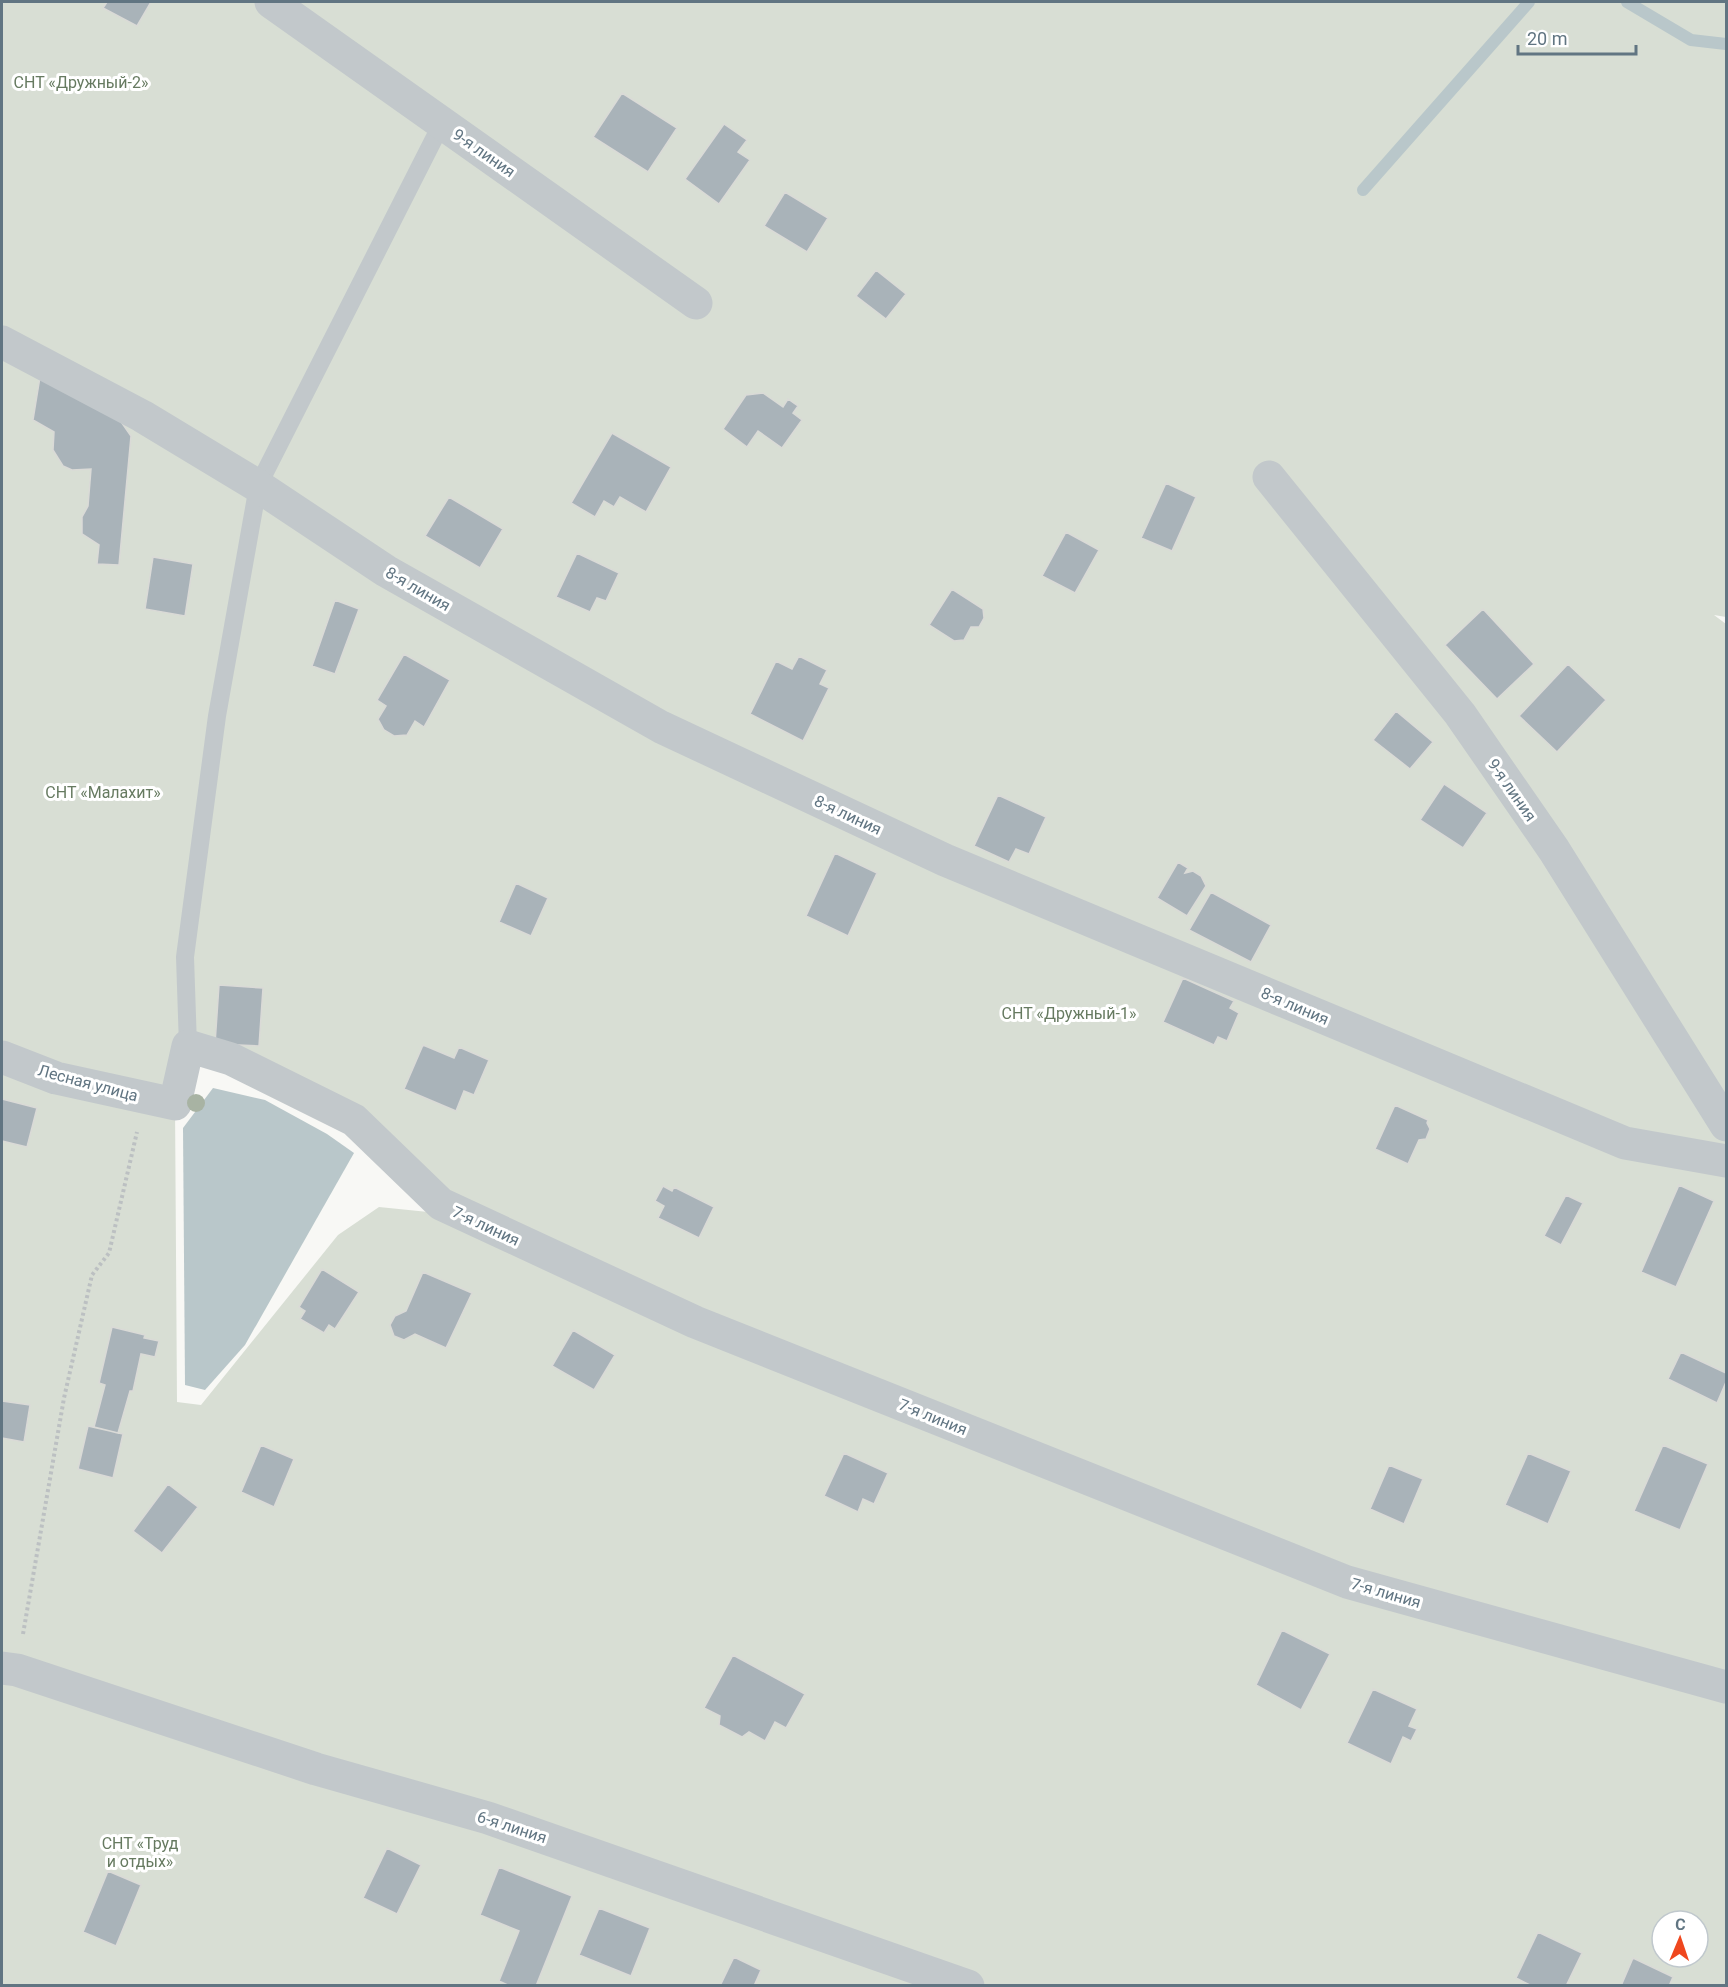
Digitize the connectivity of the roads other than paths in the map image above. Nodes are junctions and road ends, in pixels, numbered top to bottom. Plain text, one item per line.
1 (272, 2) edge
2 (442, 123) junction
3 (696, 303) dead end
4 (12, 348) edge
5 (1269, 477) dead end
6 (258, 486) junction
7 (188, 1046) junction
8 (2, 1057) edge
9 (1726, 1125) edge
10 (1726, 1161) edge
11 (9, 1669) edge
12 (1726, 1687) edge
13 (968, 1986) edge

1 - 2 street, 9-я линия
2 - 3 street, 9-я линия
2 - 6 lane
4 - 6 street, 8-я линия
5 - 9 street, 9-я линия
6 - 7 lane
6 - 10 street, 8-я линия
7 - 8 street, Лесная улица
7 - 12 street, 7-я линия
11 - 13 street, 6-я линия

